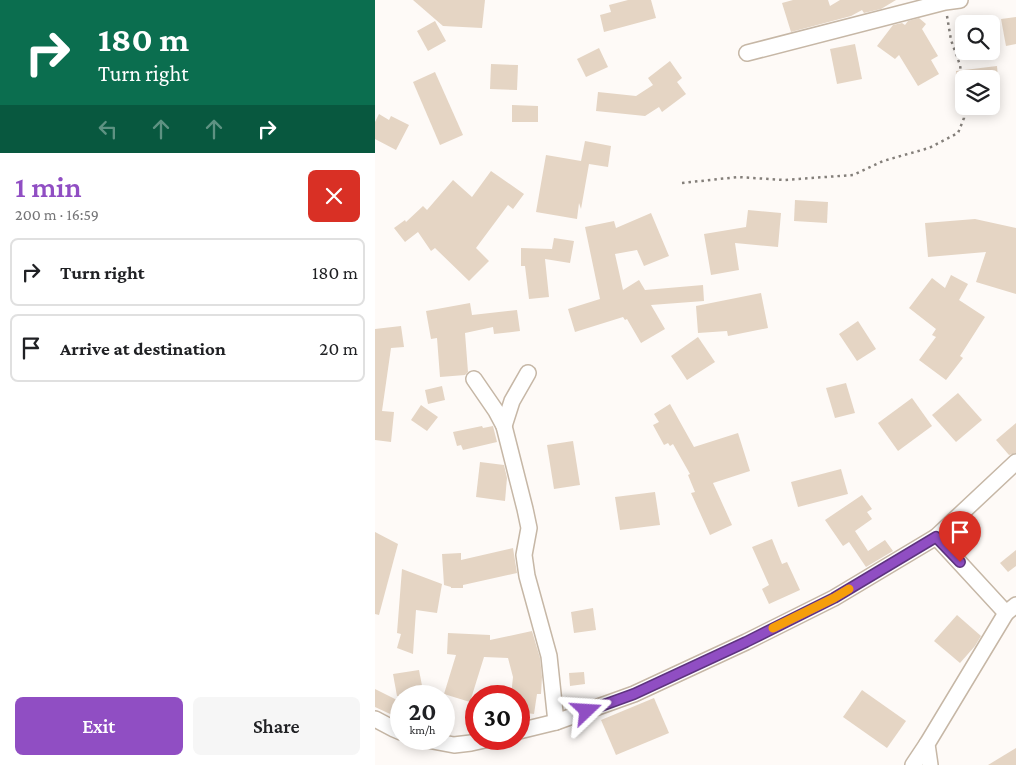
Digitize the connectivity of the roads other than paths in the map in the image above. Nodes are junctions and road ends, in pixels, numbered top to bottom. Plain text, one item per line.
1 (953, 1) edge
2 (747, 53) dead end
3 (528, 373) dead end
4 (474, 379) dead end
5 (504, 426) junction
6 (1016, 462) edge
7 (936, 537) junction
8 (1011, 609) edge
9 (375, 718) edge
10 (556, 722) junction
11 (390, 727) edge
12 (530, 729) edge
13 (927, 744) junction
14 (913, 765) edge
15 (930, 765) edge

1 - 2 street
3 - 5 street
4 - 5 street
5 - 10 street
6 - 7 street
7 - 8 street
7 - 10 street
8 - 13 street
9 - 11 street
10 - 12 street
13 - 14 street
13 - 15 street

